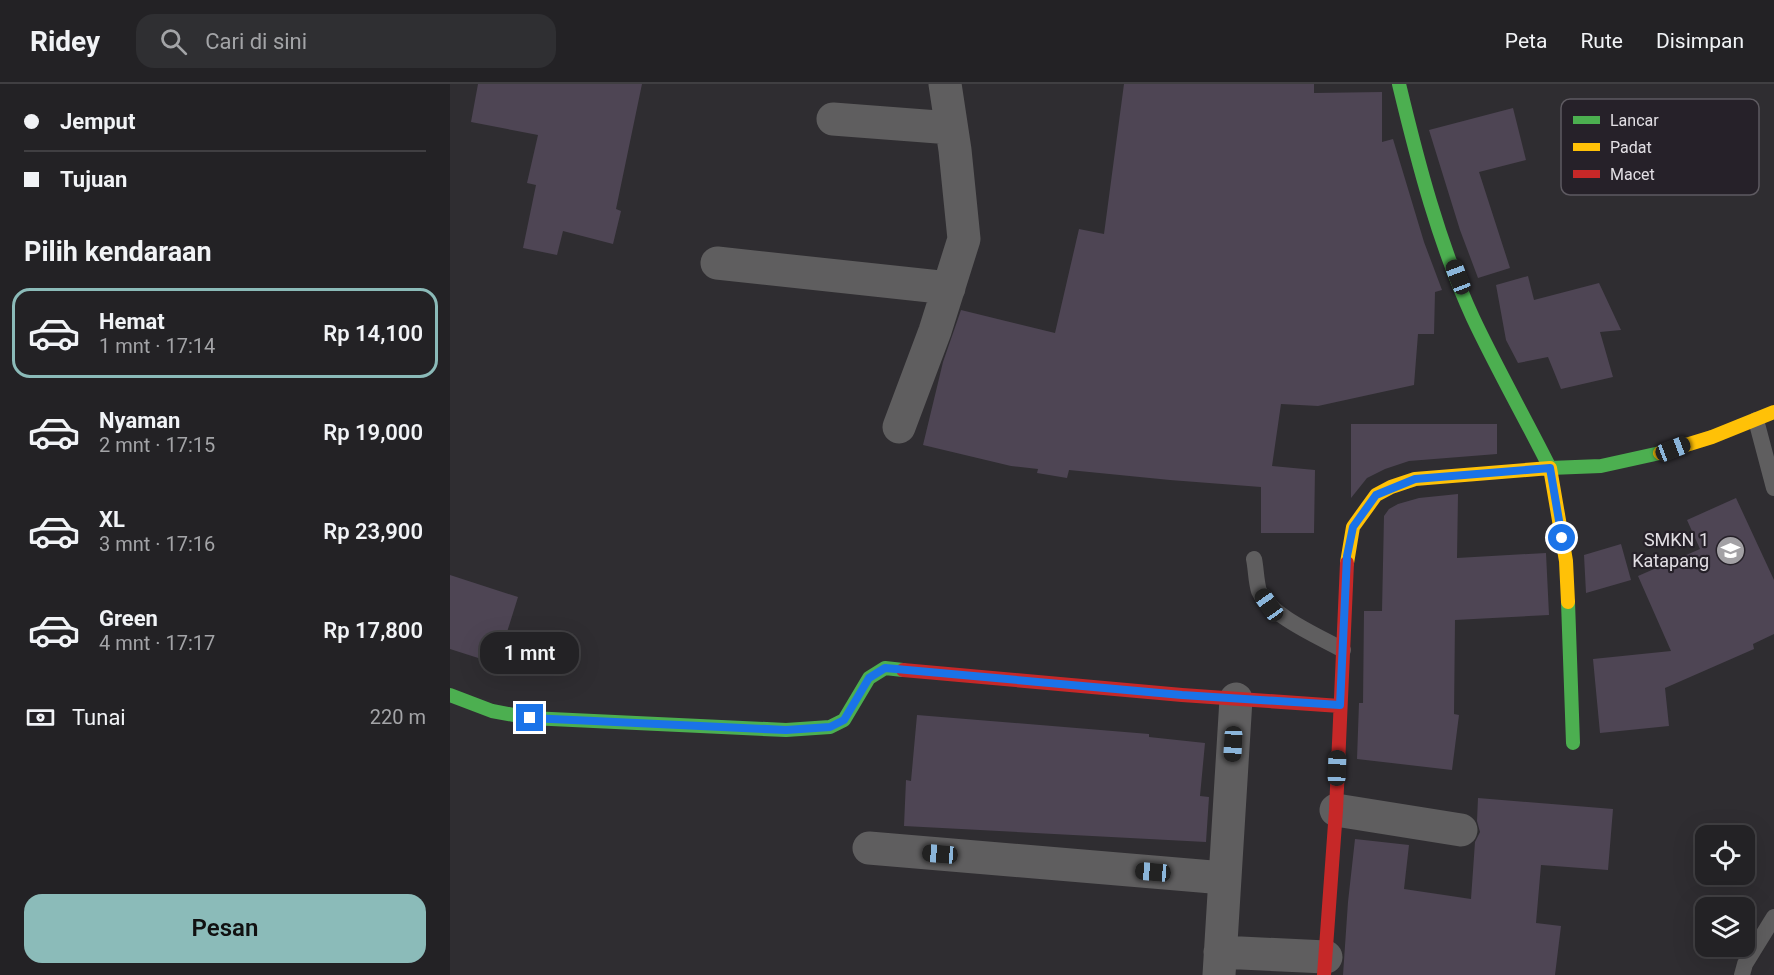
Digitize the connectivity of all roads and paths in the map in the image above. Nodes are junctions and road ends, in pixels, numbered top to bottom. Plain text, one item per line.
1 (945, 84) edge
2 (1399, 84) edge
3 (833, 119) dead end
4 (951, 128) junction
5 (717, 264) dead end
6 (949, 288) junction
7 (1774, 412) edge
8 (1756, 420) junction
9 (899, 427) dead end
10 (1550, 468) junction
11 (1774, 488) edge
12 (1254, 558) dead end
13 (1342, 650) junction
14 (450, 695) edge
15 (1236, 699) junction
16 (1340, 705) junction
17 (1573, 742) dead end
18 (1336, 810) junction
19 (1461, 830) dead end
20 (868, 848) dead end
21 (1224, 878) junction
22 (1774, 917) edge
23 (1219, 964) edge
24 (1325, 966) edge
25 (1742, 975) edge

1 - 4 street
2 - 10 street
3 - 4 street
4 - 6 street
5 - 6 street
6 - 9 street
7 - 8 street
8 - 10 street
8 - 11 lane
10 - 13 street
10 - 17 street
12 - 13 lane
13 - 16 street
14 - 15 street
15 - 16 street
15 - 21 street
16 - 18 street
18 - 19 street
18 - 24 street
20 - 21 street
21 - 23 street
22 - 25 lane
23 - 24 street

